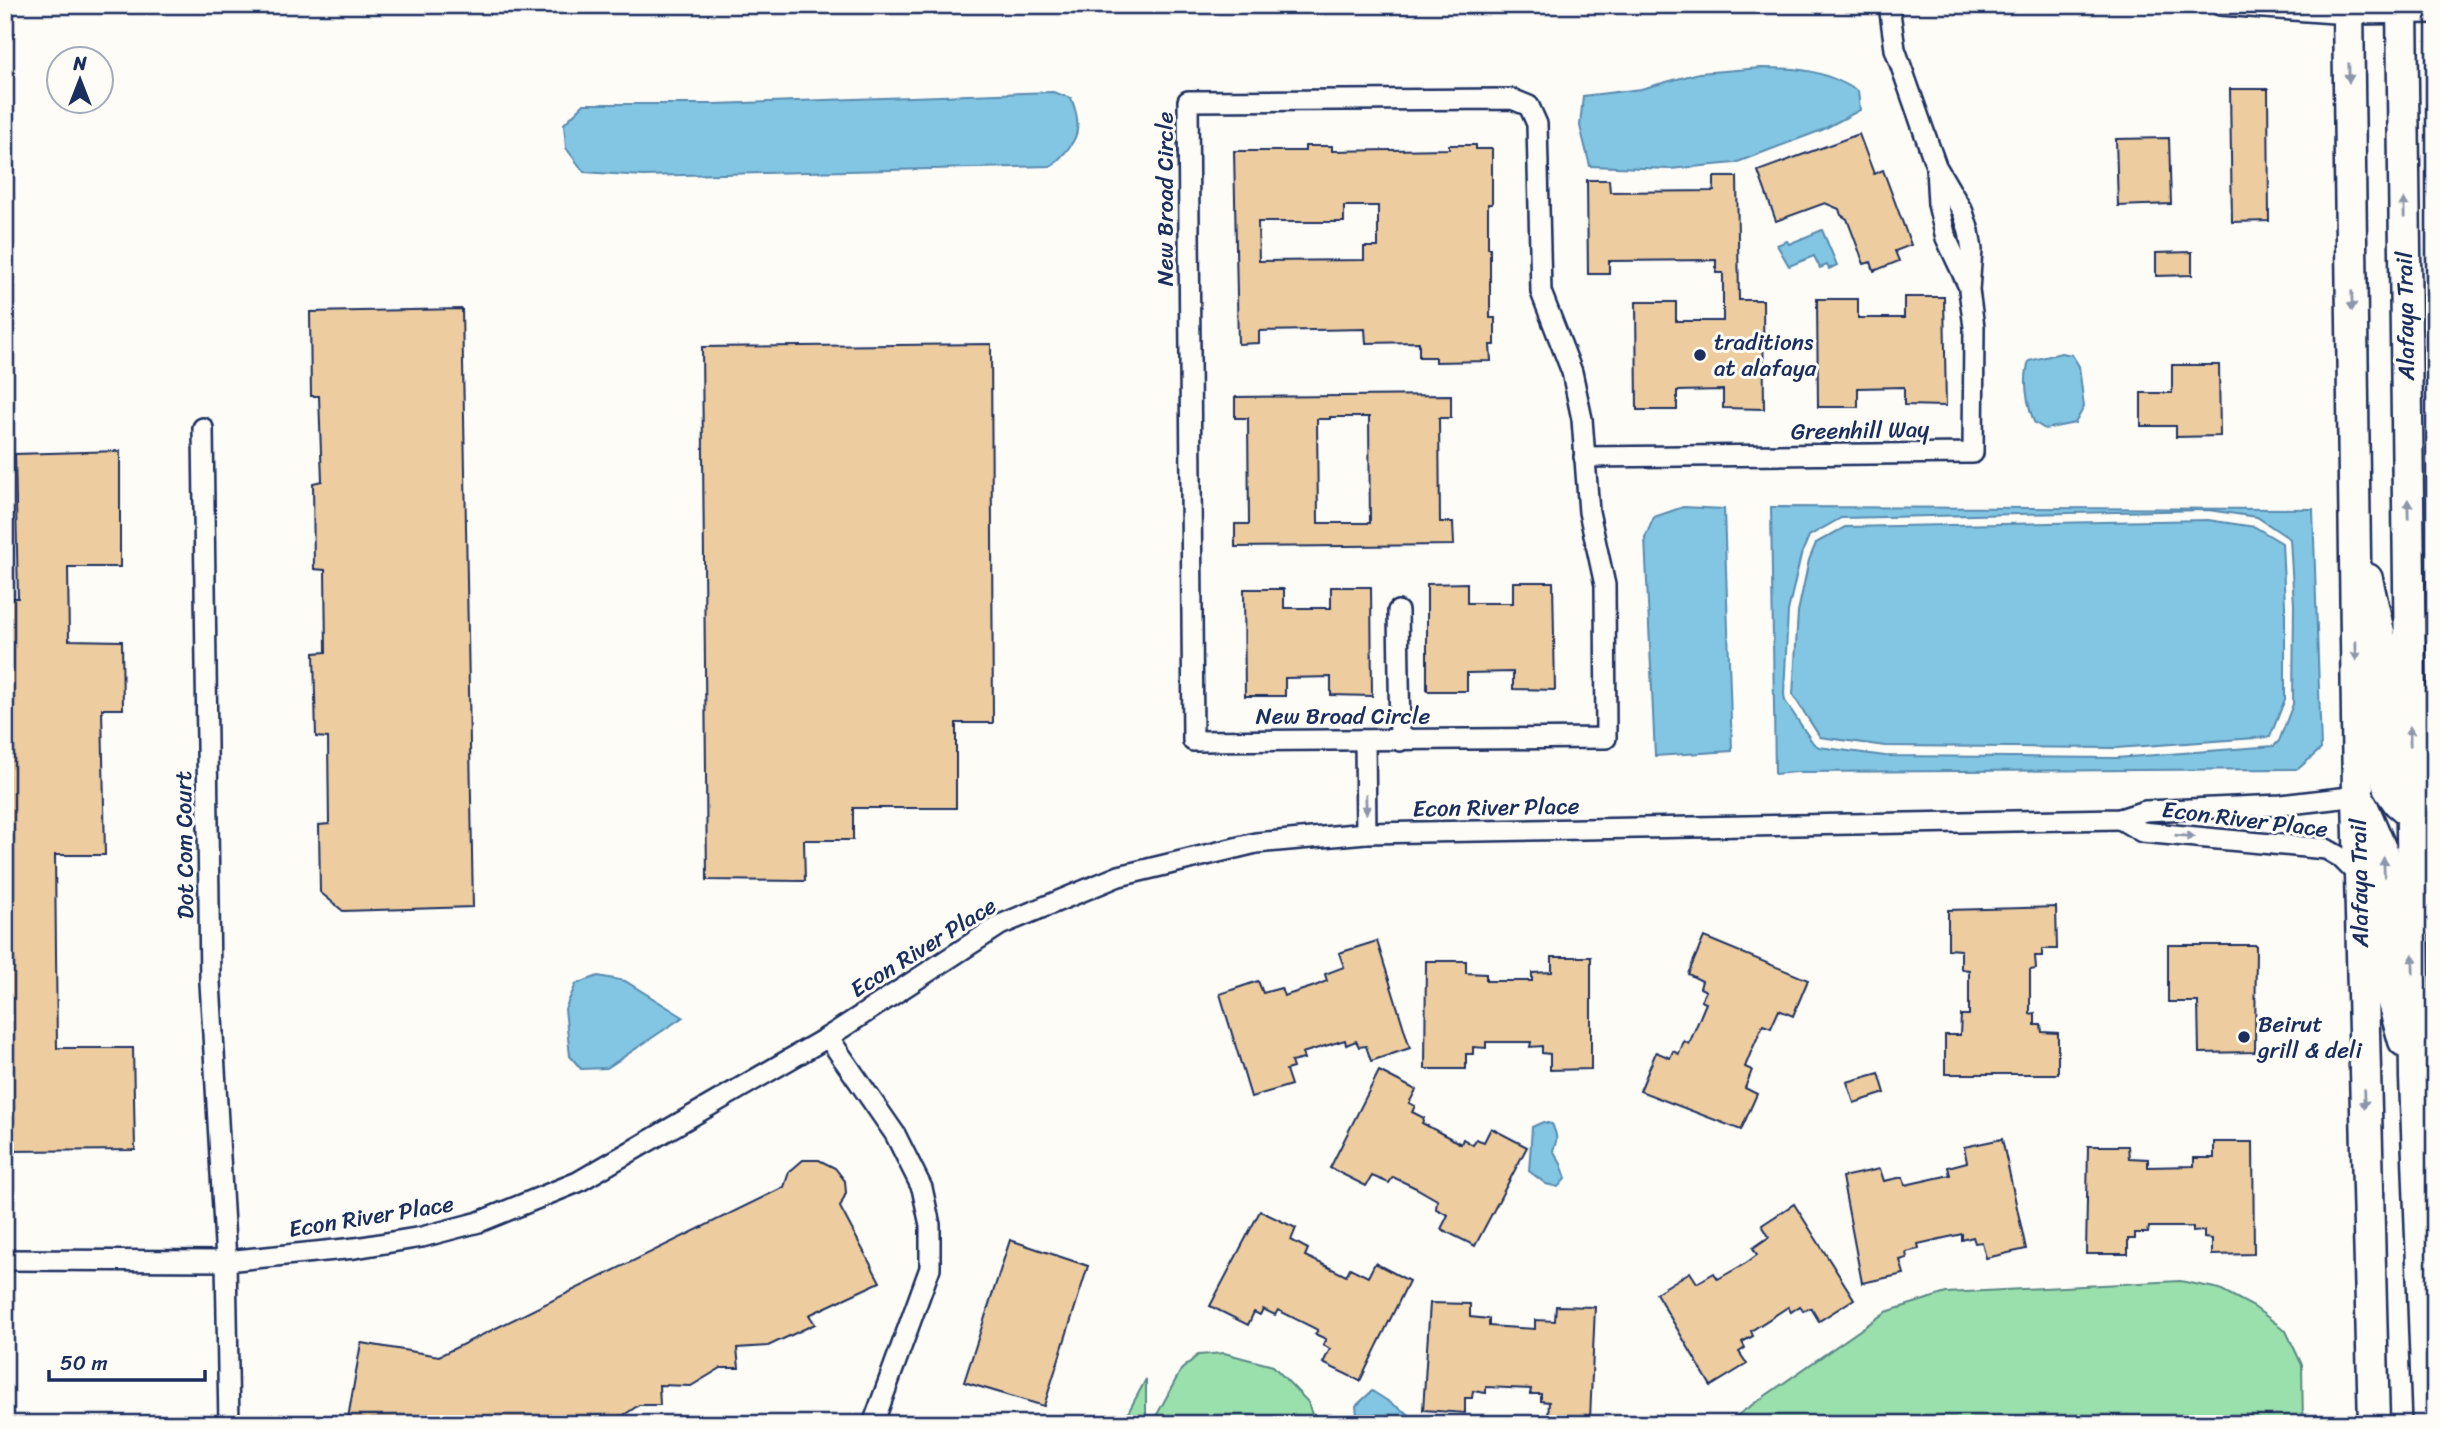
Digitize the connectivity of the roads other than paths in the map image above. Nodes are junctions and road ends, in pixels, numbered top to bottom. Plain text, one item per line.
1 (1889, 5) edge
2 (2220, 5) edge
3 (2348, 9) edge
4 (2402, 9) edge
5 (2435, 13) edge
6 (203, 428) dead end
7 (1584, 457) junction
8 (2354, 520) junction
9 (1398, 611) dead end
10 (1365, 741) junction
11 (1400, 741) junction
12 (2357, 796) junction
13 (2423, 813) edge
14 (2120, 819) junction
15 (1366, 834) junction
16 (2359, 876) junction
17 (828, 1037) junction
18 (2415, 1078) junction
19 (5, 1260) edge
20 (226, 1261) junction
21 (229, 1424) edge
22 (873, 1424) edge
23 (2374, 1424) edge
24 (2428, 1424) edge

1 - 7 street, Greenhill Way
2 - 3 street
3 - 4 street
3 -> 8 main road, Alafaya Trail
4 - 5 street
13 -> 4 main road, Alafaya Trail
6 - 20 street, Dot Com Court
7 - 10 street, New Broad Circle
7 - 11 street, New Broad Circle
8 -> 12 main road, Alafaya Trail
8 - 13 main road
9 - 11 street
10 - 11 street, New Broad Circle
10 -> 15 street
12 - 14 street, Econ River Place
12 - 16 main road, Alafaya Trail
18 -> 12 main road
18 -> 13 main road, Alafaya Trail
14 - 15 street, Econ River Place
14 -> 16 street, Econ River Place
15 - 17 street, Econ River Place
16 -> 23 main road, Alafaya Trail
17 - 20 street, Econ River Place
17 - 22 street
18 - 24 main road, Alafaya Trail
19 - 20 street, Econ River Place
20 - 21 street, Dot Com Court

